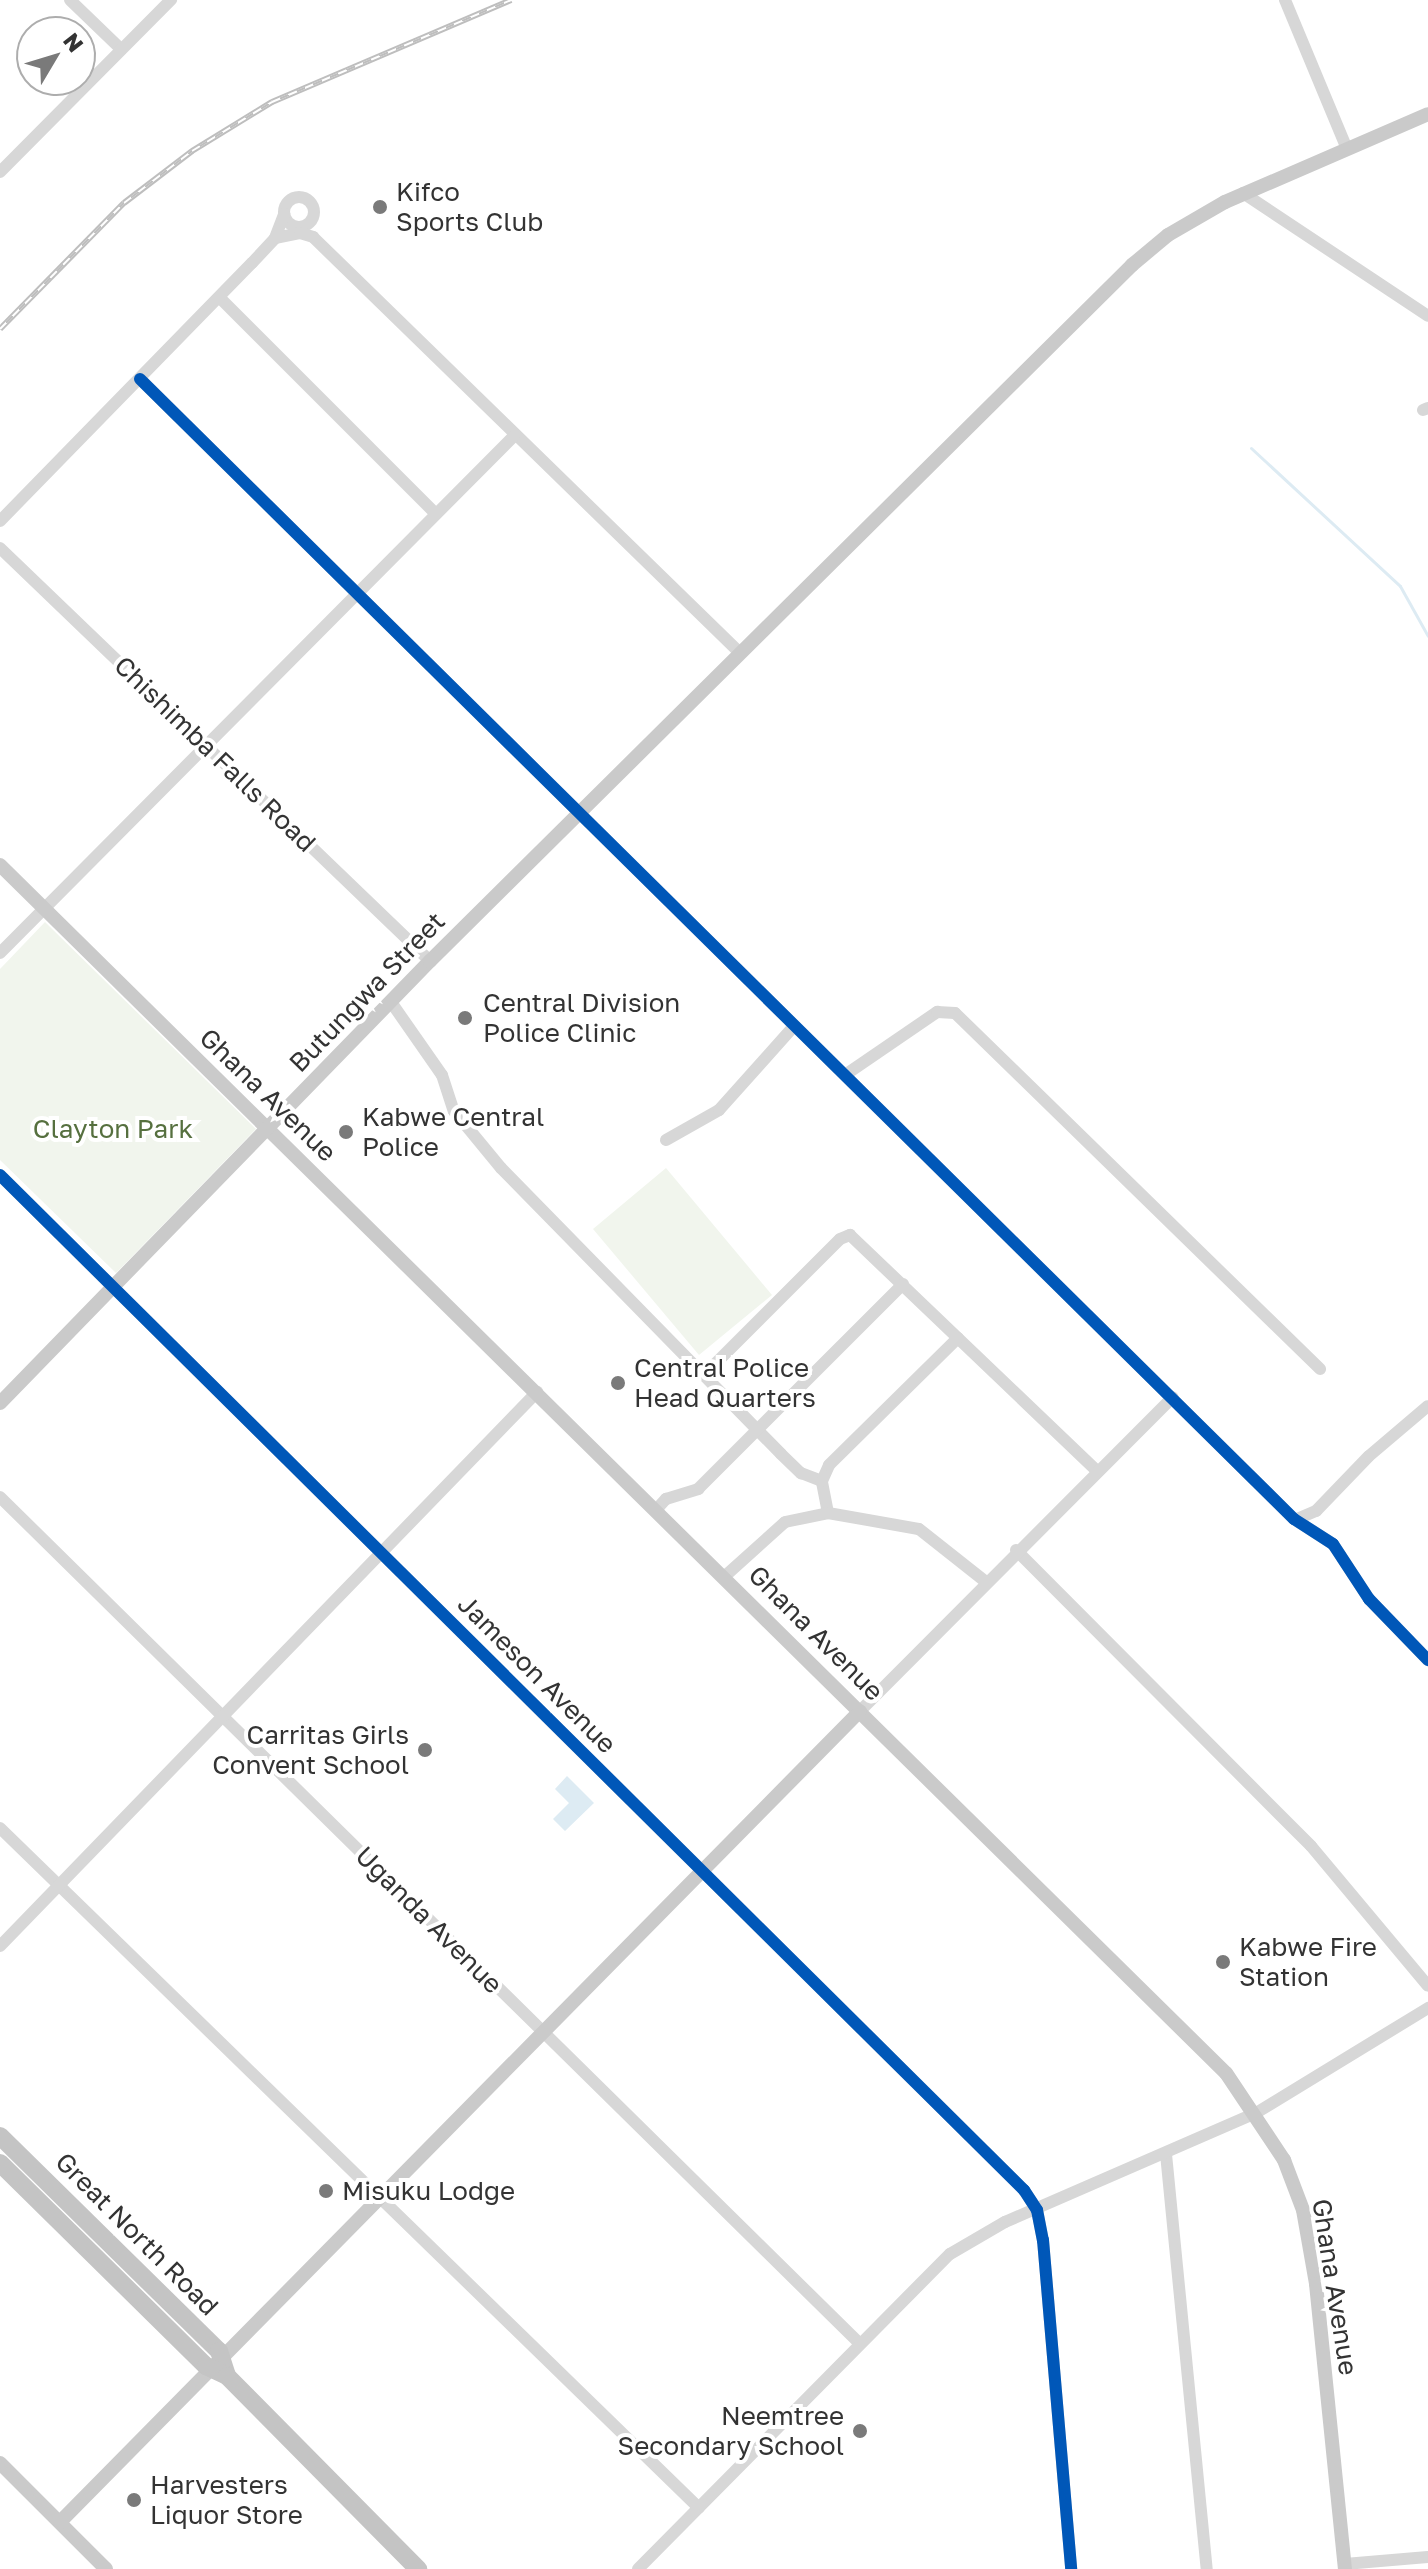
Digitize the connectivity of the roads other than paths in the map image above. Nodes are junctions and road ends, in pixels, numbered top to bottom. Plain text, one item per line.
1 (70, 0) edge
2 (171, 0) edge
3 (1285, 0) edge
4 (121, 49) junction
5 (1428, 114) edge
6 (1347, 149) junction
7 (0, 172) edge
8 (1243, 193) junction
9 (284, 214) junction
10 (310, 227) junction
11 (282, 236) junction
12 (220, 298) junction
13 (1428, 316) edge
14 (140, 379) junction
15 (514, 436) junction
16 (436, 514) junction
17 (0, 521) edge
18 (0, 548) edge
19 (357, 594) junction
20 (740, 653) junction
21 (207, 745) junction
22 (582, 814) junction
23 (0, 865) edge
24 (45, 908) junction
25 (0, 953) edge
26 (430, 961) junction
27 (391, 1002) junction
28 (794, 1026) junction
29 (845, 1075) junction
30 (268, 1128) junction
31 (666, 1140) dead end
32 (0, 1175) edge
33 (903, 1284) junction
34 (111, 1285) junction
35 (958, 1338) junction
36 (1320, 1369) dead end
37 (704, 1375) junction
38 (537, 1392) junction
39 (1173, 1397) junction
40 (0, 1403) edge
41 (1428, 1406) edge
42 (757, 1428) junction
43 (1096, 1470) junction
44 (822, 1481) junction
45 (0, 1497) edge
46 (656, 1510) junction
47 (828, 1513) junction
48 (1294, 1519) junction
49 (1016, 1550) junction
50 (381, 1552) junction
51 (724, 1577) junction
52 (986, 1582) junction
53 (1428, 1660) edge
54 (860, 1711) junction
55 (222, 1716) junction
56 (0, 1828) edge
57 (704, 1869) junction
58 (58, 1886) junction
59 (0, 1946) edge
60 (1428, 1986) edge
61 (1428, 2008) edge
62 (542, 2031) junction
63 (1256, 2113) junction
64 (0, 2136) edge
65 (1166, 2154) junction
66 (0, 2163) edge
67 (379, 2197) junction
68 (1037, 2210) junction
69 (858, 2342) junction
70 (219, 2366) junction
71 (0, 2463) edge
72 (699, 2508) junction
73 (60, 2522) junction
74 (1428, 2557) edge
75 (1345, 2566) edge
76 (106, 2569) edge
77 (418, 2569) edge
78 (638, 2569) edge
79 (1071, 2569) edge
80 (1207, 2569) edge

1 - 4 street
2 - 4 street
3 - 6 street
4 - 7 street
5 - 6 main road, Butungwa Street
6 - 8 main road, Butungwa Street
8 - 13 street
8 - 20 main road, Butungwa Street
9 - 10 street
9 - 10 street
9 - 11 street
10 - 11 street
10 - 15 street
11 - 12 street
12 - 14 street
12 - 16 street
14 - 17 street
14 - 19 street
15 - 16 street
15 - 20 street
16 - 19 street
18 - 21 street, Chishimba Falls Road
19 - 21 street
19 - 22 street
20 - 22 main road, Butungwa Street
21 - 24 street
21 - 26 street, Chishimba Falls Road
22 - 26 main road, Butungwa Street
22 - 28 street
23 - 24 main road, Ghana Avenue
24 - 25 street
24 - 30 main road, Ghana Avenue
26 - 27 main road, Butungwa Street
27 - 30 main road, Butungwa Street
27 - 37 street
28 - 29 street
28 - 31 street
29 - 36 street
29 - 39 street
30 - 34 main road, Butungwa Street
30 - 38 main road, Ghana Avenue
32 - 34 street, Jameson Avenue
33 - 35 street
33 - 37 street
33 - 42 street
34 - 40 main road, Butungwa Street
34 - 50 street, Jameson Avenue
35 - 43 street
35 - 44 street
37 - 42 street
38 - 46 main road, Ghana Avenue
38 - 50 street
39 - 43 street
39 - 48 street
41 - 48 street
42 - 44 street
42 - 46 street
43 - 49 street
44 - 47 street
45 - 55 street, Uganda Avenue
46 - 51 main road, Ghana Avenue
47 - 51 street
47 - 52 street
48 - 53 street
49 - 52 street
49 - 60 street
50 - 55 street
50 - 57 street, Jameson Avenue
51 - 54 main road, Ghana Avenue
52 - 54 street
54 - 57 main road
54 - 63 main road, Ghana Avenue
55 - 58 street
55 - 62 street, Uganda Avenue
56 - 58 street
57 - 62 main road
57 - 68 street, Jameson Avenue
58 - 59 street
58 - 67 street
61 - 63 street
62 - 67 main road
62 - 69 street, Uganda Avenue
63 - 65 street
63 - 75 main road, Ghana Avenue
64 - 70 highway, Great North Road
65 - 68 street
65 - 80 street
66 - 70 highway, Great North Road
67 - 70 main road
67 - 72 street
68 - 69 street
68 - 79 street
69 - 72 street
70 - 73 main road
70 - 77 highway, Great North Road
71 - 73 main road
72 - 78 street
73 - 76 main road
74 - 75 street

